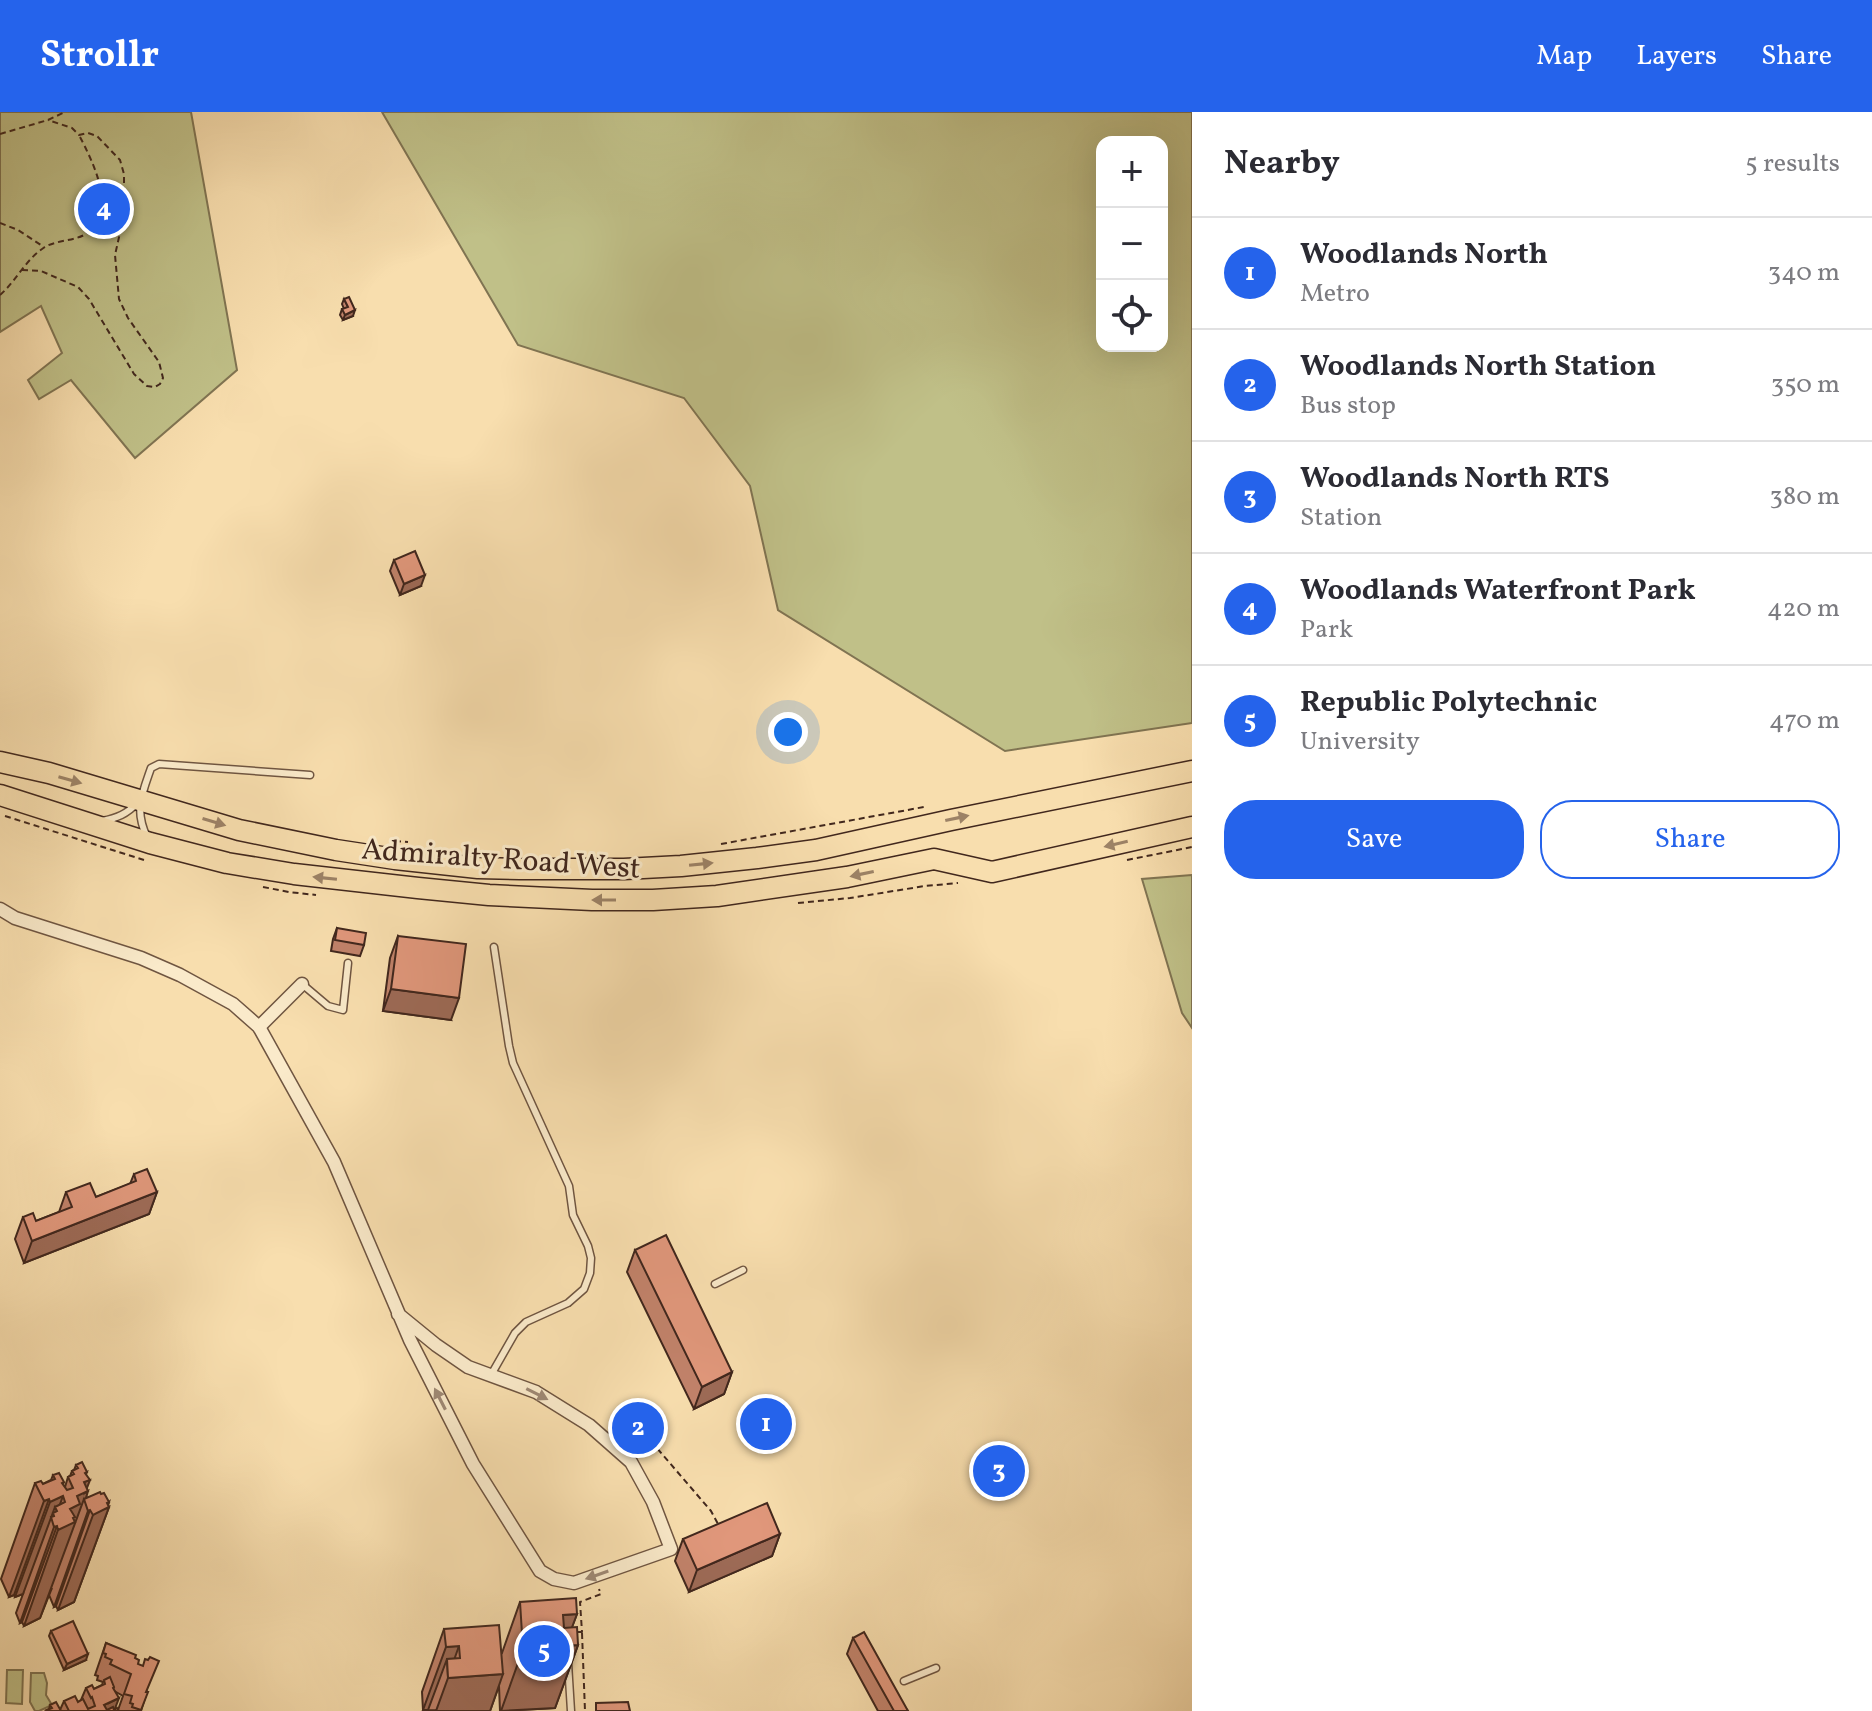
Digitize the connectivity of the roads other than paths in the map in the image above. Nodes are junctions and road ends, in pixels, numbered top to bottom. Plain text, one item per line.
1 (0, 762) edge
2 (1190, 772) edge
3 (310, 775) dead end
4 (0, 795) edge
5 (140, 800) junction
6 (92, 823) junction
7 (1192, 827) edge
8 (150, 843) junction
9 (0, 909) edge
10 (494, 947) dead end
11 (348, 963) dead end
12 (302, 984) joint
13 (259, 1027) junction
14 (743, 1270) dead end
15 (715, 1284) dead end
16 (398, 1314) junction
17 (491, 1375) junction
18 (565, 1656) edge
19 (936, 1668) dead end
20 (904, 1681) dead end
21 (571, 1711) edge

1 -> 5 main road, Admiralty Road West
5 -> 2 main road, Admiralty Road West
3 - 5 lane
4 - 6 main road, Admiralty Road West
5 - 6 lane
5 - 8 lane
6 - 8 main road, Admiralty Road West
7 -> 8 main road, Admiralty Road West
9 - 13 street
10 - 17 lane
11 - 12 lane
12 - 13 street
13 - 16 street
14 - 15 lane
16 - 17 street
17 -> 16 street
18 - 21 lane
19 - 20 lane

